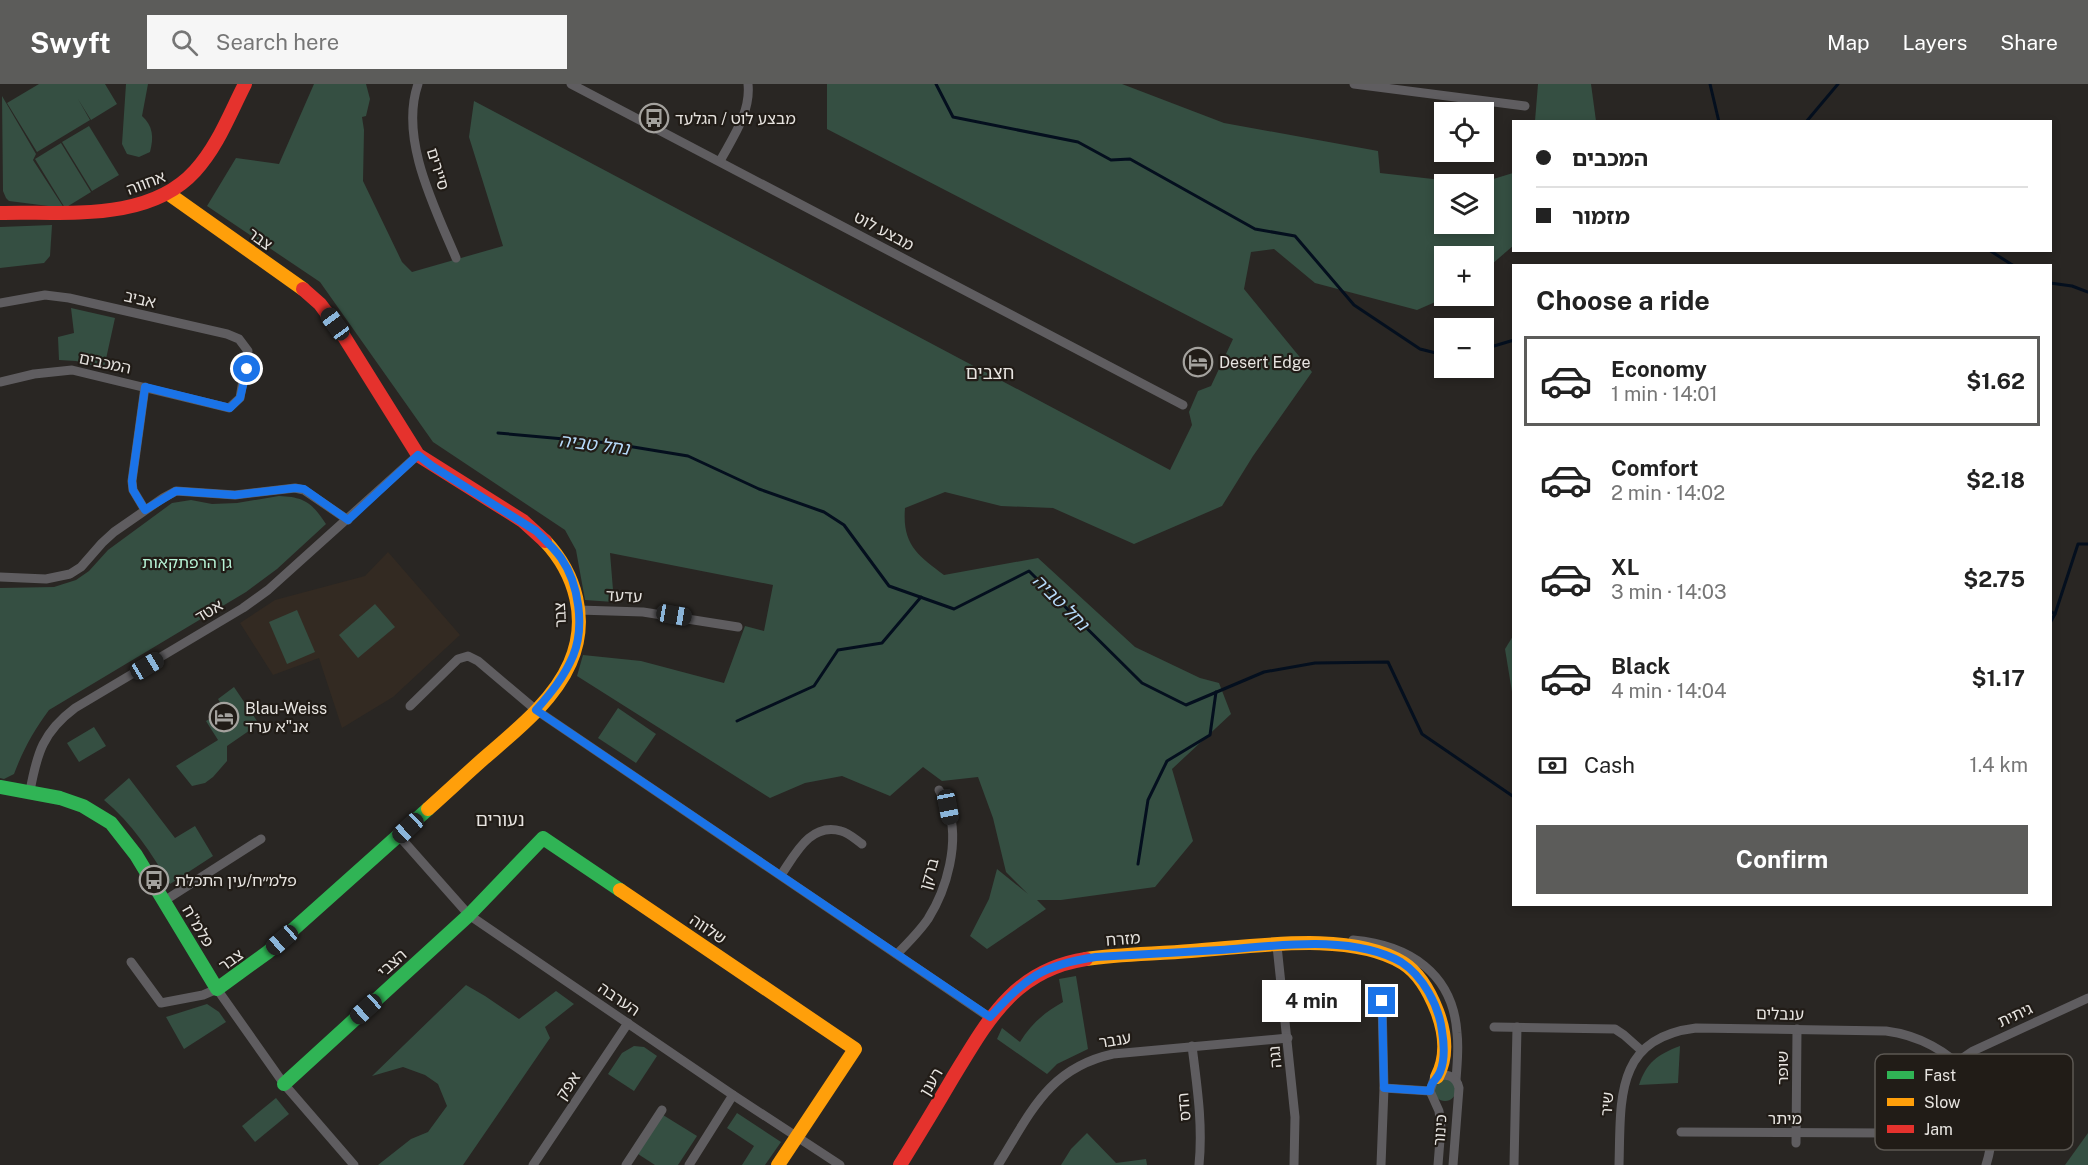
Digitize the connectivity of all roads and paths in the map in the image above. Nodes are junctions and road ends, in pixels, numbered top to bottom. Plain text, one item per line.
1 (244, 84) edge
2 (418, 84) edge
3 (571, 84) edge
4 (748, 84) edge
5 (1354, 84) edge
6 (1525, 106) dead end
7 (720, 161) junction
8 (169, 194) junction
9 (0, 213) edge
10 (456, 258) dead end
11 (0, 303) edge
12 (247, 369) joint
13 (0, 382) edge
14 (145, 387) junction
15 (1184, 405) dead end
16 (418, 455) junction
17 (145, 510) junction
18 (348, 520) junction
19 (0, 577) edge
20 (578, 610) junction
21 (738, 627) dead end
22 (410, 706) dead end
23 (536, 710) junction
24 (0, 787) edge
25 (939, 790) dead end
26 (30, 791) junction
27 (399, 836) junction
28 (261, 839) dead end
29 (862, 844) dead end
30 (781, 875) junction
31 (164, 901) junction
32 (469, 915) junction
33 (1277, 946) junction
34 (897, 954) junction
35 (131, 962) dead end
36 (218, 989) junction
37 (2088, 998) edge
38 (1382, 1001) dead end
39 (990, 1017) junction
40 (628, 1023) junction
41 (1494, 1027) dead end
42 (1517, 1027) junction
43 (1797, 1029) junction
44 (1288, 1038) junction
45 (1192, 1046) junction
46 (1642, 1051) junction
47 (1947, 1054) edge
48 (1969, 1054) edge
49 (1437, 1077) junction
50 (1456, 1080) junction
51 (284, 1084) junction
52 (1384, 1088) junction
53 (733, 1095) junction
54 (1432, 1096) junction
55 (1457, 1097) junction
56 (662, 1110) dead end
57 (1681, 1132) dead end
58 (1796, 1133) junction
59 (1875, 1133) edge
60 (797, 1137) junction
61 (1796, 1143) dead end
62 (1990, 1150) edge
63 (354, 1165) edge
64 (533, 1165) edge
65 (626, 1165) edge
66 (689, 1165) edge
67 (778, 1165) edge
68 (840, 1165) edge
69 (900, 1165) edge
70 (998, 1165) edge
71 (1199, 1165) edge
72 (1294, 1165) edge
73 (1381, 1165) edge
74 (1438, 1165) edge
75 (1453, 1165) edge
76 (1514, 1165) edge
77 (1619, 1165) edge
78 (1986, 1165) edge

1 - 8 street, אחווה
2 - 10 street, סיירים
3 - 7 street, מבצע לוט
4 - 7 street
5 - 6 street
7 - 15 street, מבצע לוט
8 - 9 street, אחווה
8 - 16 street, צבר
11 - 12 street, אביב
12 - 14 street, המכבים
13 - 14 street, המכבים
14 - 17 street
16 - 18 street, אטד
16 - 20 street, צבר
17 - 18 street
17 - 19 street
18 - 26 street, אטד
20 - 21 street, עדעד
20 - 23 street, צבר
22 - 23 street
23 - 27 street, צבר
23 - 30 street
24 - 26 street, פלמ"ח
25 - 34 street, ברקן
26 - 31 street, פלמ"ח
27 - 32 street, הערבה
27 - 36 street, צבר
28 - 31 street
29 - 30 street
30 - 34 street
31 - 36 street, פלמ"ח
32 - 40 street, הערבה
32 - 51 street, הצבי
32 - 60 street, שלווה
33 - 39 street, מזרח
33 - 44 street, נגה
33 - 49 street, מזרח
33 - 50 street, מזרח
34 - 39 street
35 - 36 street
36 - 51 street, פלמ"ח
37 - 48 street, גיתית
38 - 52 street
39 - 69 street, רענן
40 - 53 street, הערבה
40 - 64 street, אפק
41 - 42 street
42 - 46 street
42 - 76 street
43 - 46 street, ענבלים
43 - 47 street, ענבלים
43 - 58 street, שופר
44 - 45 street, ענבר
44 - 72 street, נגה
45 - 70 street, ענבר
45 - 71 street, הדס
46 - 77 street, שיר
49 - 50 street
49 - 54 street
50 - 55 street
51 - 63 street, פלמ"ח
52 - 54 street
52 - 73 street
53 - 60 street, הערבה
53 - 66 street
54 - 55 street
54 - 74 street, כינור
55 - 75 street, כינור
56 - 65 street
57 - 58 street, מיתר
58 - 59 street, מיתר
58 - 61 street, שופר
60 - 67 street
60 - 68 street, הערבה
62 - 78 street, ענבלים

